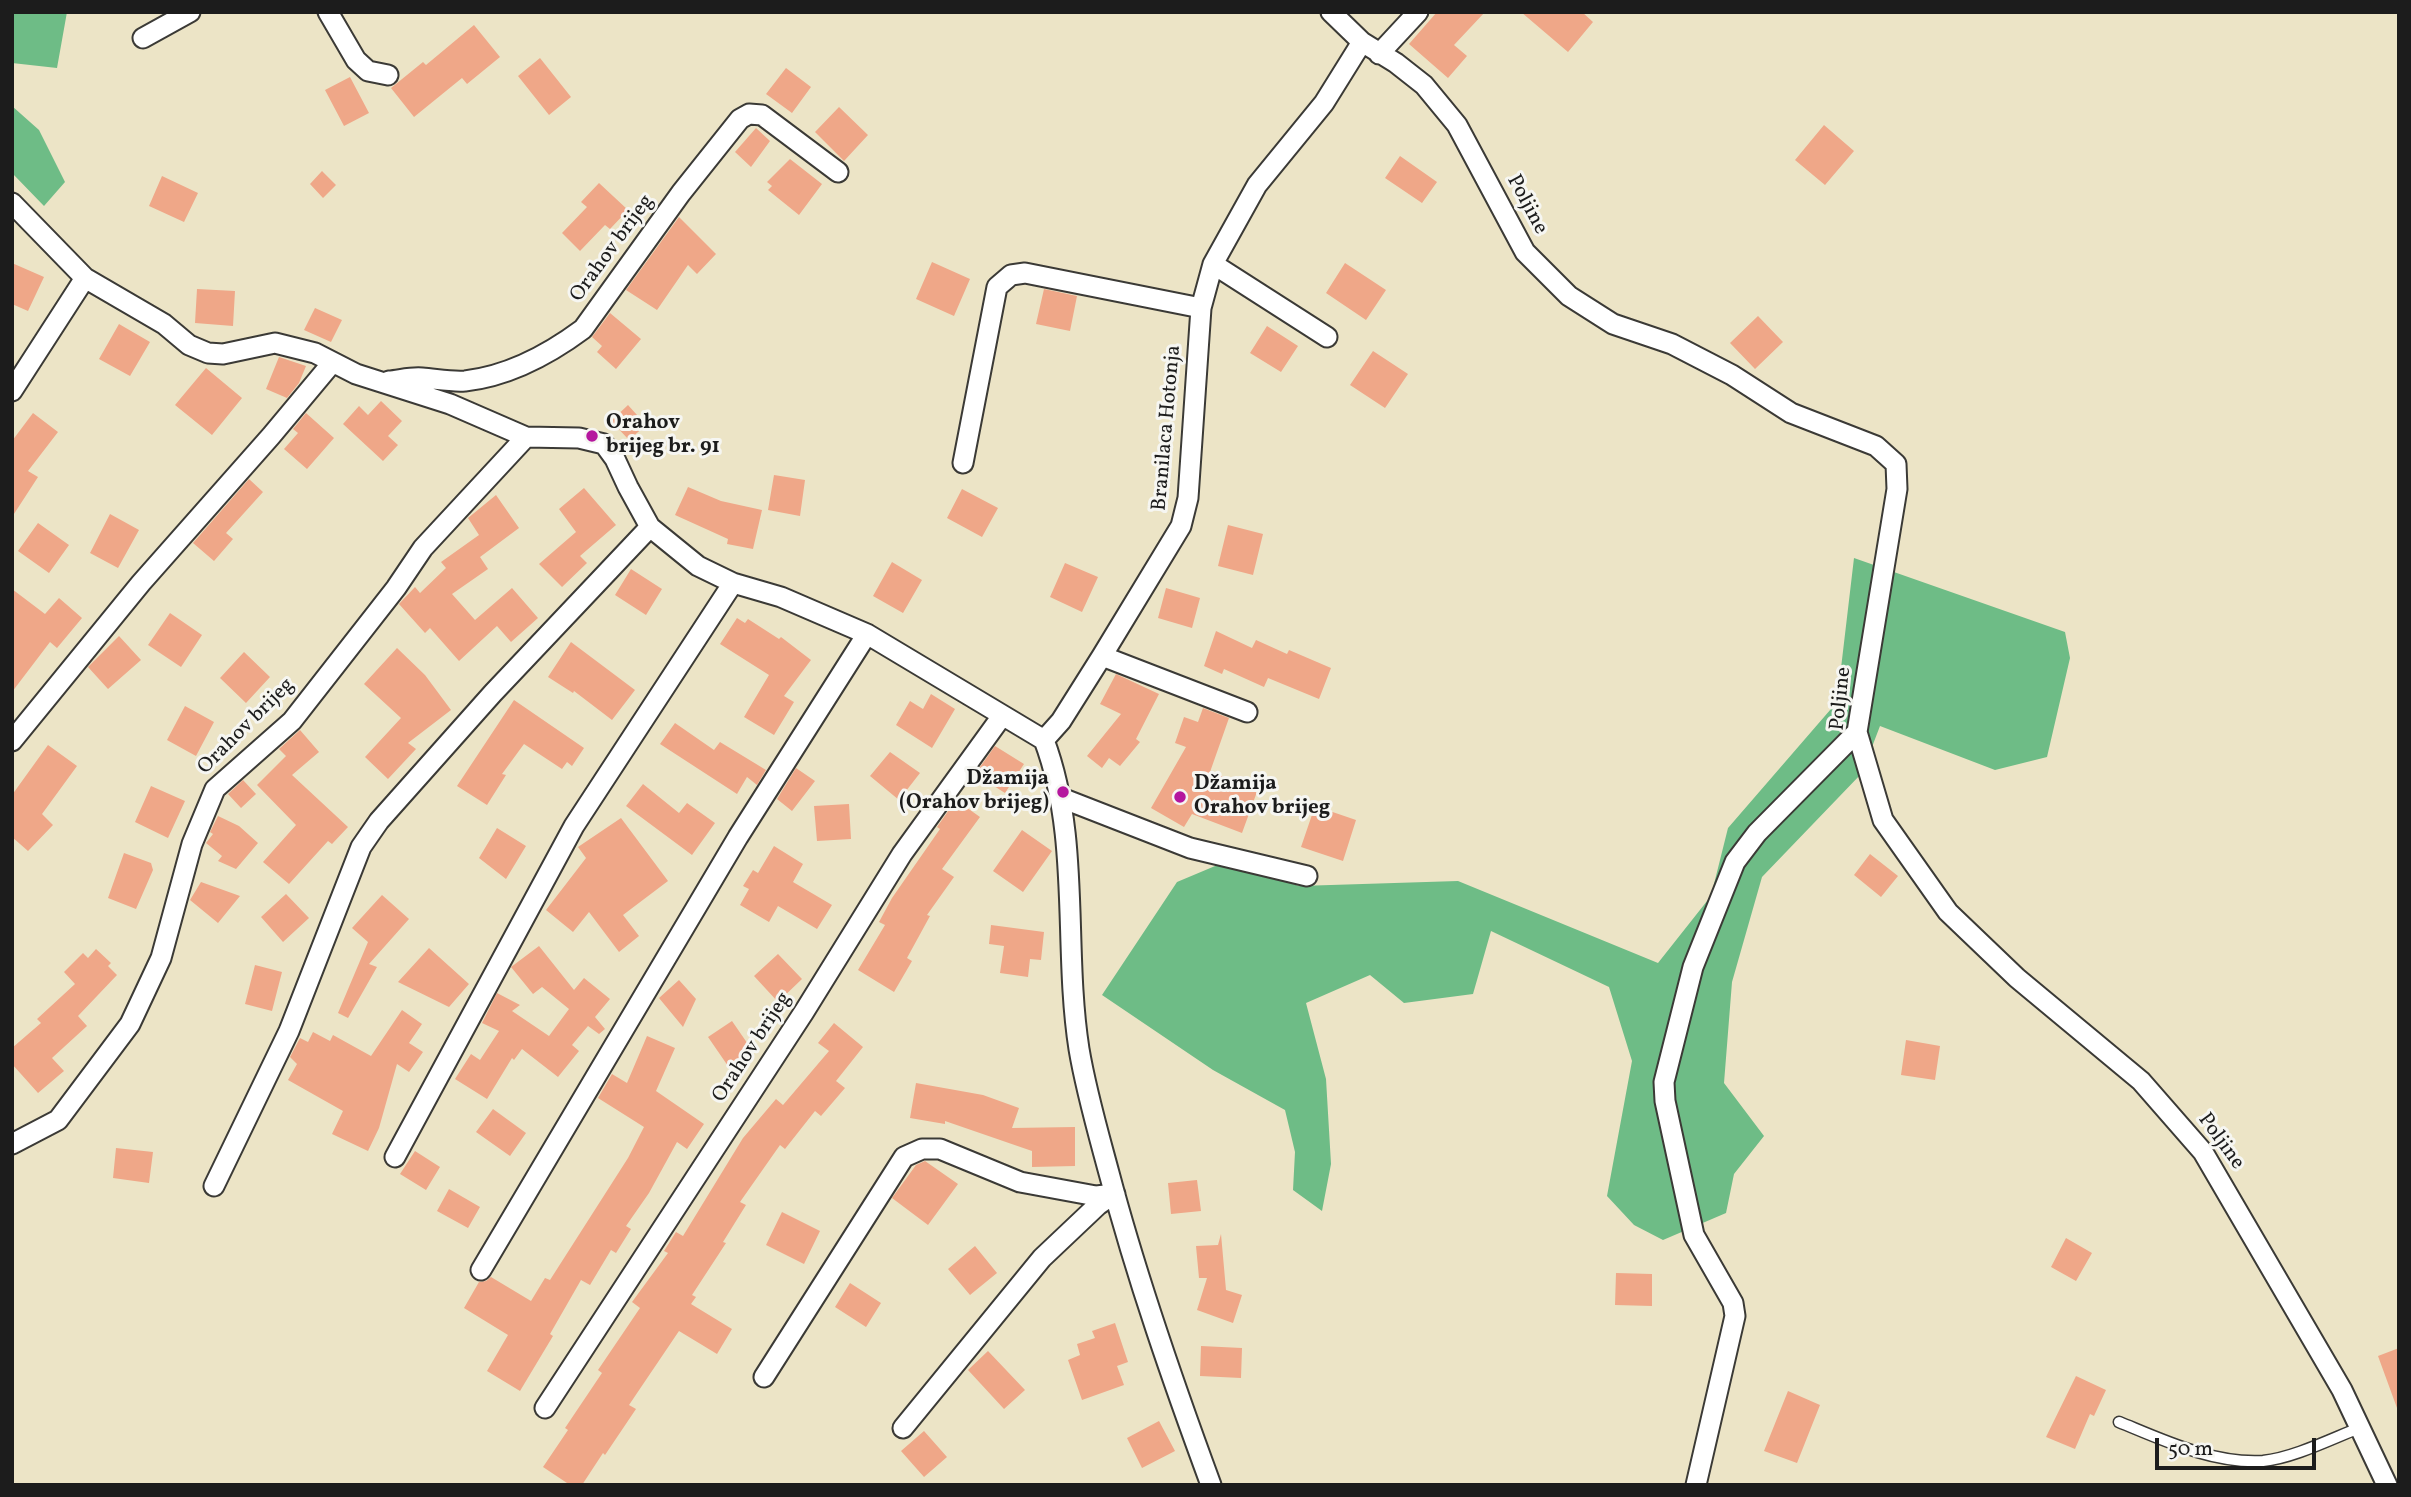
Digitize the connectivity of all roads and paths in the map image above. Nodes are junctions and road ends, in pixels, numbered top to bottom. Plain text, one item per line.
1 (190, 12) edge
2 (328, 12) edge
3 (1331, 12) edge
4 (1418, 12) edge
5 (143, 38) dead end
6 (1362, 42) junction
7 (1379, 54) junction
8 (388, 75) dead end
9 (838, 172) dead end
10 (12, 203) edge
11 (1213, 264) junction
12 (85, 278) junction
13 (1201, 308) junction
14 (1327, 337) dead end
15 (332, 363) junction
16 (381, 383) junction
17 (12, 391) edge
18 (526, 437) junction
19 (963, 463) dead end
20 (650, 527) junction
21 (733, 583) junction
22 (867, 634) junction
23 (1102, 656) junction
24 (1247, 712) dead end
25 (1002, 716) junction
26 (1857, 732) junction
27 (1044, 740) junction
28 (12, 741) edge
29 (1059, 797) junction
30 (1307, 876) dead end
31 (12, 1144) edge
32 (395, 1157) dead end
33 (214, 1185) dead end
34 (1115, 1194) junction
35 (481, 1270) dead end
36 (764, 1377) dead end
37 (545, 1408) dead end
38 (2119, 1422) dead end
39 (2359, 1428) junction
40 (903, 1429) dead end
41 (1211, 1485) edge
42 (1696, 1485) edge
43 (2387, 1485) edge

1 - 5 street
2 - 8 street
3 - 6 street
4 - 7 street
6 - 7 street
6 - 11 street, Branilaca Hotonja
7 - 26 street, Poljine
9 - 16 street, Orahov brijeg
10 - 12 street
11 - 13 street, Branilaca Hotonja
11 - 14 street
12 - 15 street
12 - 17 street
13 - 19 street
13 - 23 street, Branilaca Hotonja
15 - 16 street
15 - 28 street
16 - 18 street
18 - 20 street
18 - 31 street, Orahov brijeg
20 - 21 street
20 - 33 street
21 - 22 street
21 - 32 street
22 - 25 street
22 - 35 street
23 - 24 street
23 - 27 street, Branilaca Hotonja
25 - 27 street
25 - 37 street, Orahov brijeg
26 - 39 street, Poljine
26 - 42 street
27 - 29 street
29 - 30 street
29 - 34 street
34 - 36 street
34 - 40 street
34 - 41 street
38 - 39 lane
39 - 43 street, Poljine

